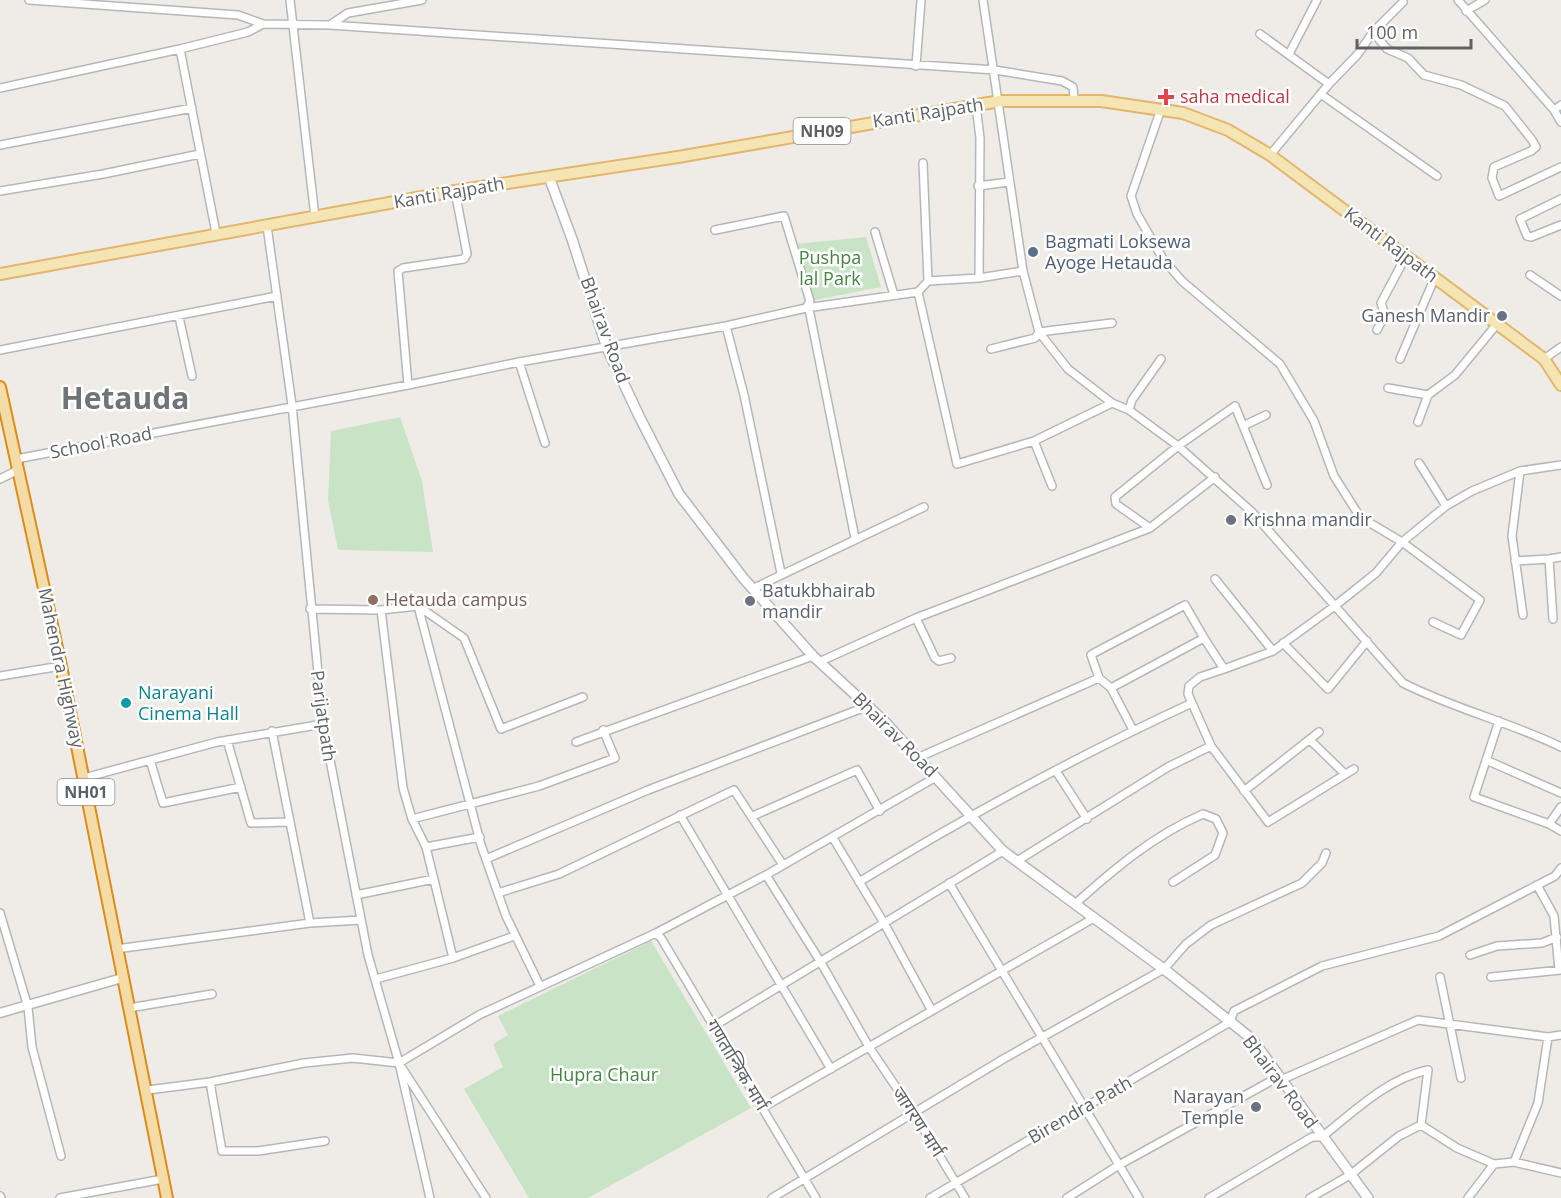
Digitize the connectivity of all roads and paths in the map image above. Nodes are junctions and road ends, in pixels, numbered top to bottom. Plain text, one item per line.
1 (29, 0) edge
2 (290, 0) edge
3 (422, 0) edge
4 (921, 0) edge
5 (983, 0) edge
6 (1317, 0) edge
7 (1458, 0) edge
8 (1485, 0) edge
9 (1403, 2) dead end
10 (1466, 11) junction
11 (263, 24) junction
12 (291, 24) junction
13 (330, 26) junction
14 (1373, 32) junction
15 (1260, 34) dead end
16 (180, 49) junction
17 (1289, 54) junction
18 (916, 66) junction
19 (994, 70) junction
20 (1329, 84) junction
21 (0, 88) edge
22 (1322, 95) junction
23 (1074, 99) junction
24 (1000, 101) junction
25 (976, 105) junction
26 (1561, 105) edge
27 (192, 108) junction
28 (1161, 109) junction
29 (1554, 110) junction
30 (1561, 122) edge
31 (0, 145) edge
32 (200, 154) junction
33 (1270, 155) junction
34 (923, 163) dead end
35 (1561, 167) edge
36 (1437, 176) dead end
37 (549, 177) junction
38 (1010, 182) junction
39 (978, 186) junction
40 (0, 191) edge
41 (455, 191) junction
42 (1561, 199) edge
43 (315, 217) junction
44 (1561, 225) edge
45 (267, 226) junction
46 (715, 230) dead end
47 (875, 232) dead end
48 (216, 233) junction
49 (1406, 256) junction
50 (1023, 270) junction
51 (0, 274) edge
52 (1530, 274) dead end
53 (1435, 277) junction
54 (979, 278) junction
55 (928, 281) junction
56 (918, 292) junction
57 (894, 295) junction
58 (277, 296) junction
59 (1561, 296) edge
60 (808, 309) junction
61 (179, 317) junction
62 (1112, 323) dead end
63 (1497, 324) junction
64 (726, 326) junction
65 (1377, 330) dead end
66 (1040, 332) junction
67 (607, 348) junction
68 (1561, 348) edge
69 (991, 349) dead end
70 (0, 350) edge
71 (1161, 359) dead end
72 (1400, 359) dead end
73 (1544, 359) junction
74 (519, 362) junction
75 (192, 376) dead end
76 (408, 385) junction
77 (1561, 385) edge
78 (0, 387) edge
79 (1388, 388) dead end
80 (1428, 395) junction
81 (1112, 403) junction
82 (292, 405) junction
83 (1129, 411) junction
84 (1266, 415) dead end
85 (1418, 422) dead end
86 (1243, 426) junction
87 (1034, 441) junction
88 (545, 443) dead end
89 (1178, 446) junction
90 (1419, 463) dead end
91 (17, 465) junction
92 (1561, 465) edge
93 (1520, 471) junction
94 (2, 476) edge
95 (1215, 477) junction
96 (1267, 485) dead end
97 (1052, 486) dead end
98 (1446, 506) junction
99 (924, 507) dead end
100 (1150, 528) junction
101 (855, 538) junction
102 (1402, 542) junction
103 (1561, 557) edge
104 (1549, 559) junction
105 (1515, 561) junction
106 (782, 573) junction
107 (1215, 579) dead end
108 (752, 589) junction
109 (1336, 605) junction
110 (418, 606) junction
111 (310, 609) junction
112 (381, 610) junction
113 (1523, 615) dead end
114 (916, 618) junction
115 (1553, 619) dead end
116 (1433, 622) dead end
117 (1204, 638) junction
118 (1367, 641) junction
119 (1284, 643) junction
120 (1273, 651) junction
121 (951, 658) dead end
122 (816, 659) junction
123 (61, 666) junction
124 (1224, 669) junction
125 (0, 676) edge
126 (1099, 678) junction
127 (1111, 688) junction
128 (583, 697) dead end
129 (1192, 703) junction
130 (868, 706) junction
131 (1499, 721) junction
132 (323, 724) junction
133 (603, 730) junction
134 (1133, 730) junction
135 (272, 731) junction
136 (1319, 732) dead end
137 (227, 740) junction
138 (1310, 740) junction
139 (576, 741) dead end
140 (1211, 746) junction
141 (1561, 747) edge
142 (917, 758) junction
143 (150, 760) junction
144 (1486, 760) junction
145 (1354, 769) dead end
146 (1056, 771) junction
147 (1345, 774) junction
148 (936, 777) junction
149 (84, 778) junction
150 (242, 787) junction
151 (1244, 791) junction
152 (1561, 793) edge
153 (471, 805) junction
154 (1561, 807) edge
155 (880, 811) junction
156 (680, 815) junction
157 (969, 815) junction
158 (753, 816) junction
159 (412, 819) junction
160 (1087, 819) junction
161 (288, 822) junction
162 (1548, 824) junction
163 (1561, 831) edge
164 (480, 837) junction
165 (833, 838) junction
166 (426, 847) junction
167 (1003, 851) junction
168 (1326, 853) dead end
169 (486, 859) junction
170 (1017, 861) junction
171 (783, 865) junction
172 (1561, 868) edge
173 (766, 875) junction
174 (434, 879) junction
175 (859, 882) junction
176 (1173, 882) dead end
177 (949, 883) junction
178 (1537, 885) junction
179 (498, 892) junction
180 (356, 895) junction
181 (728, 895) junction
182 (1075, 904) junction
183 (0, 913) edge
184 (1557, 914) edge
185 (1094, 918) junction
186 (362, 920) junction
187 (310, 923) junction
188 (884, 923) junction
189 (656, 933) junction
190 (514, 936) junction
191 (1557, 937) junction
192 (116, 950) junction
193 (1470, 955) dead end
194 (453, 958) junction
195 (820, 962) junction
196 (1164, 969) junction
197 (1002, 970) junction
198 (1560, 970) edge
199 (1440, 977) dead end
200 (1491, 977) dead end
201 (122, 978) junction
202 (376, 979) junction
203 (540, 986) junction
204 (780, 986) junction
205 (212, 994) dead end
206 (28, 1007) junction
207 (129, 1008) junction
208 (932, 1011) junction
209 (0, 1014) edge
210 (1230, 1022) junction
211 (1450, 1024) junction
212 (714, 1026) junction
213 (1561, 1035) edge
214 (1548, 1037) junction
215 (1042, 1038) junction
216 (868, 1047) junction
217 (399, 1063) junction
218 (831, 1069) junction
219 (1461, 1078) dead end
220 (1282, 1079) junction
221 (210, 1082) junction
222 (147, 1090) junction
223 (762, 1108) junction
224 (1084, 1108) junction
225 (915, 1115) junction
226 (1421, 1125) junction
227 (1322, 1137) junction
228 (325, 1141) dead end
229 (61, 1155) dead end
230 (1514, 1162) junction
231 (1494, 1164) junction
232 (1119, 1165) junction
233 (1561, 1173) edge
234 (1350, 1174) junction
235 (804, 1178) junction
236 (163, 1179) junction
237 (956, 1183) junction
238 (60, 1198) edge
239 (167, 1198) edge
240 (430, 1198) edge
241 (486, 1198) edge
242 (772, 1198) edge
243 (816, 1198) edge
244 (930, 1198) edge
245 (965, 1198) edge
246 (1067, 1198) edge
247 (1139, 1198) edge
248 (1209, 1198) edge
249 (1310, 1198) edge
250 (1368, 1198) edge
251 (1468, 1198) edge

1 - 11 street
2 - 12 street
3 - 13 street
4 - 18 street
5 - 19 street
6 - 17 street
7 - 10 street
8 - 10 street
9 - 14 street
10 - 29 street
11 - 12 street
11 - 16 street
12 - 13 street
12 - 43 street
13 - 18 street
14 - 20 street
14 - 35 street
15 - 17 street
16 - 21 street
16 - 27 street
17 - 20 street
18 - 19 street
19 - 23 street
19 - 24 street
20 - 22 street
22 - 33 street
22 - 36 street
23 - 24 main road, Kanti Rajpath / NH09
23 - 28 main road, Kanti Rajpath / NH09
24 - 25 main road, Kanti Rajpath / NH09
24 - 38 street
25 - 37 main road, Kanti Rajpath / NH09
25 - 39 street
26 - 29 street
27 - 31 street
27 - 32 street
28 - 33 main road, Kanti Rajpath / NH09
28 - 102 street
29 - 30 street
32 - 40 street
32 - 48 street
33 - 49 main road, Kanti Rajpath / NH09
34 - 55 street
37 - 41 main road, Kanti Rajpath / NH09
37 - 67 main road, Bhairav Road
38 - 39 street
38 - 50 street
39 - 54 street
41 - 43 main road, Kanti Rajpath / NH09
41 - 76 street
42 - 44 street
43 - 45 main road, Kanti Rajpath / NH09
45 - 48 main road, Kanti Rajpath / NH09
45 - 58 street, Parijatpath
46 - 60 street
47 - 57 street
48 - 51 main road, Kanti Rajpath / NH09
49 - 53 main road, Kanti Rajpath / NH09
49 - 65 street
50 - 54 street
50 - 66 street
52 - 59 street
53 - 63 main road, Kanti Rajpath / NH09
53 - 72 street
54 - 55 street
55 - 56 street
56 - 57 street, School Road
56 - 87 street
57 - 60 street, School Road
58 - 61 street
58 - 82 street, Parijatpath
60 - 64 street, School Road
60 - 101 street
61 - 70 street
61 - 75 street
62 - 66 street
63 - 73 main road, Kanti Rajpath / NH09
63 - 80 street
64 - 67 street, School Road
64 - 106 street
66 - 69 street
66 - 81 street
67 - 74 street, School Road
67 - 108 main road, Bhairav Road
68 - 73 street
71 - 83 street
73 - 77 main road, Kanti Rajpath / NH09
74 - 76 street, School Road
74 - 88 street
76 - 82 street, School Road
78 - 91 highway, Mahendra Highway / NH01
79 - 80 street
80 - 85 street
81 - 83 street
81 - 87 street
82 - 91 street, School Road
82 - 111 street, Parijatpath
83 - 89 street
84 - 86 street
86 - 89 street
86 - 96 street
87 - 97 street
89 - 95 street
89 - 100 street
90 - 98 street
91 - 94 street, School Road
91 - 123 highway, Mahendra Highway / NH01
92 - 93 street
93 - 98 street
93 - 105 street
95 - 100 street
95 - 109 street
98 - 102 street
99 - 101 street
100 - 114 street
101 - 106 street
102 - 109 street
102 - 116 street
103 - 104 street
104 - 105 street
104 - 115 street
105 - 113 street
106 - 108 street
107 - 120 street
108 - 122 main road, Bhairav Road
109 - 118 street
109 - 119 street
110 - 112 street
110 - 128 street
110 - 153 street
111 - 112 street
111 - 132 street, Parijatpath
112 - 159 street
114 - 121 street
114 - 122 street
117 - 124 street
117 - 126 street
117 - 127 street
118 - 119 street
118 - 131 street
119 - 120 street
120 - 124 street
122 - 130 main road, Bhairav Road
122 - 133 street
123 - 125 street
123 - 149 highway, Mahendra Highway / NH01
124 - 129 street
126 - 127 street
126 - 142 street
127 - 134 street
129 - 134 street
129 - 140 street
130 - 142 main road, Bhairav Road
130 - 169 street
131 - 141 street
131 - 144 street
132 - 135 street
132 - 180 street, Parijatpath
133 - 139 street
133 - 153 street
134 - 146 street
135 - 137 street
135 - 161 street
136 - 138 street
137 - 143 street
137 - 150 street
138 - 147 street
138 - 151 street
140 - 151 street
140 - 160 street
142 - 148 main road, Bhairav Road
143 - 149 street
143 - 150 street
144 - 152 street
144 - 162 street
145 - 147 street
146 - 157 street
146 - 160 street
147 - 151 street
148 - 155 street
148 - 157 main road, Bhairav Road
149 - 192 highway, Mahendra Highway / NH01
150 - 161 street
153 - 159 street
153 - 164 street
154 - 162 street
155 - 158 street
155 - 165 street
156 - 158 street
156 - 179 street
156 - 181 street
157 - 167 main road, Bhairav Road
157 - 175 street
158 - 171 street
159 - 166 street
160 - 170 street
161 - 187 street
162 - 163 street
164 - 166 street
164 - 169 street
165 - 171 street
165 - 175 street
166 - 174 street
167 - 170 main road, Bhairav Road
167 - 177 street
168 - 196 street
169 - 179 street
170 - 182 main road, Bhairav Road
171 - 173 street
172 - 178 street, Birendra Path
173 - 181 street
173 - 195 street, जागरण मार्ग
174 - 180 street
174 - 194 street
175 - 188 street
176 - 182 street
177 - 188 street
177 - 197 street
178 - 184 street
178 - 210 street, Birendra Path
179 - 190 street
180 - 186 street, Parijatpath
181 - 189 street
181 - 204 street
182 - 185 main road, Bhairav Road
183 - 206 street
184 - 191 street
185 - 196 main road, Bhairav Road
185 - 197 street
186 - 187 street
186 - 202 street, Parijatpath
187 - 192 street
188 - 195 street
188 - 208 street
189 - 203 street
189 - 212 street, गणतान्त्रिक मार्ग
190 - 194 street
190 - 203 street
191 - 193 street
191 - 198 street
192 - 201 highway, Mahendra Highway / NH01
194 - 202 street
195 - 204 street
195 - 216 street, जागरण मार्ग
196 - 210 main road, Bhairav Road
196 - 215 street
197 - 208 street
197 - 215 street
198 - 200 street
199 - 211 street
201 - 206 street
201 - 207 highway, Mahendra Highway / NH01
202 - 217 street, Parijatpath
203 - 217 street
204 - 212 street
204 - 218 street
205 - 207 street
206 - 209 street
206 - 229 street
207 - 222 highway, Mahendra Highway / NH01
208 - 216 street
210 - 220 main road, Bhairav Road
210 - 224 street, Birendra Path
211 - 214 street
211 - 219 street
211 - 220 street
212 - 223 street, गणतान्त्रिक मार्ग
213 - 214 street
214 - 230 street
215 - 224 street
215 - 225 street
216 - 218 street
216 - 225 street, जागरण मार्ग
217 - 221 street
217 - 240 street, Parijatpath
217 - 241 street
218 - 223 street
220 - 227 main road, Bhairav Road
220 - 232 street
221 - 222 street
221 - 228 street
222 - 236 highway, Mahendra Highway / NH01
223 - 235 street, गणतान्त्रिक मार्ग
224 - 232 street
224 - 237 street, Birendra Path
225 - 235 street
225 - 237 street, जागरण मार्ग
226 - 227 street
226 - 231 street
226 - 234 street
227 - 234 main road, Bhairav Road
227 - 248 street
230 - 231 street
230 - 233 street
231 - 251 street
232 - 246 street
232 - 247 street
234 - 249 street
234 - 250 main road, Bhairav Road
235 - 242 street
235 - 243 street, गणतान्त्रिक मार्ग
236 - 238 street
236 - 239 highway, Mahendra Highway / NH01
237 - 244 street, Birendra Path
237 - 245 street, जागरण मार्ग

